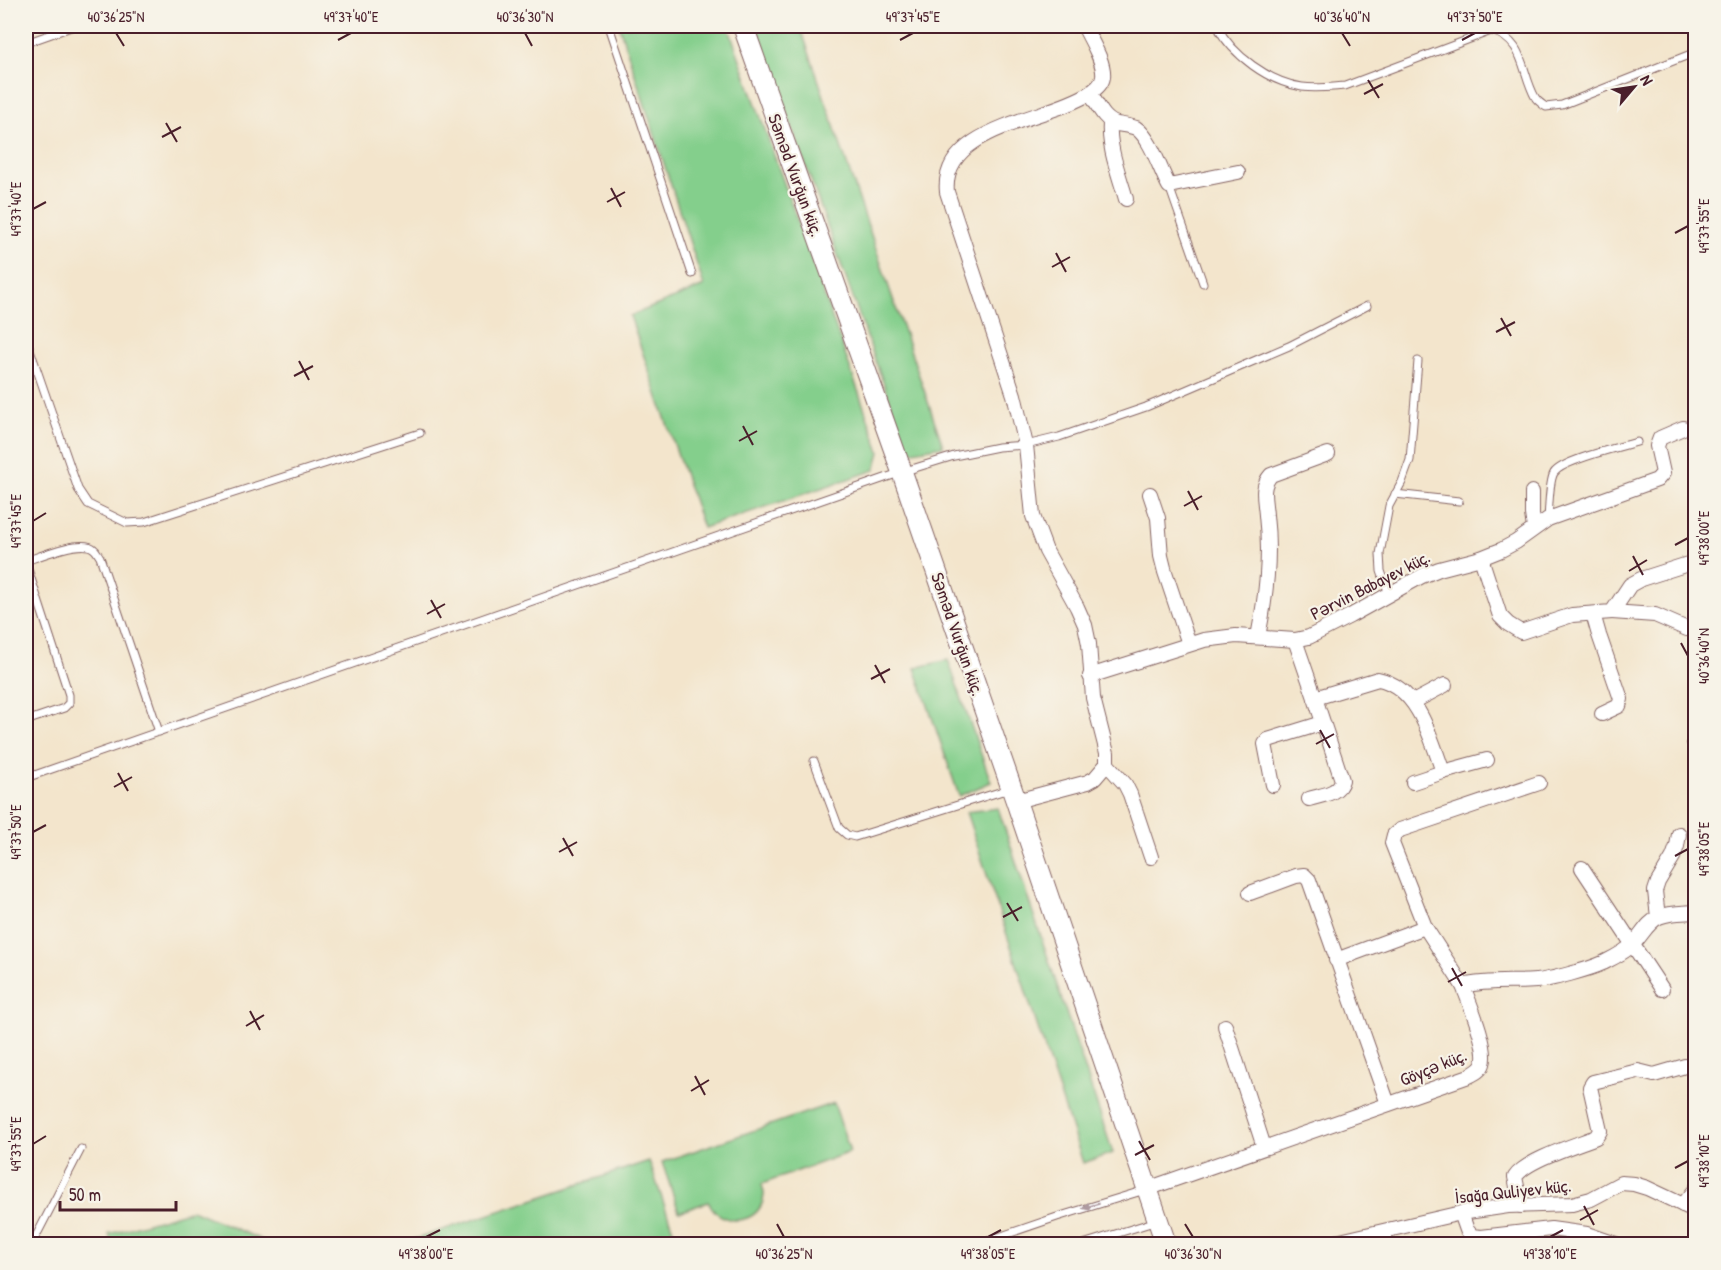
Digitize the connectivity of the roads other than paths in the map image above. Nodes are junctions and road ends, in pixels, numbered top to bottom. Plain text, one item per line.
1 (74, 26) edge
2 (609, 26) edge
3 (743, 26) edge
4 (1084, 26) edge
5 (1217, 26) edge
6 (26, 42) edge
7 (1695, 52) edge
8 (1090, 93) junction
9 (1110, 122) junction
10 (1238, 172) dead end
11 (1169, 186) junction
12 (1126, 200) dead end
13 (692, 274) dead end
14 (1203, 283) dead end
15 (1367, 306) dead end
16 (26, 338) edge
17 (1418, 361) dead end
18 (1683, 428) dead end
19 (420, 433) dead end
20 (1637, 442) dead end
21 (1026, 445) junction
22 (1328, 454) dead end
23 (902, 472) junction
24 (1532, 492) dead end
25 (1150, 494) dead end
26 (1395, 494) junction
27 (1459, 501) dead end
28 (1548, 519) junction
29 (1534, 528) junction
30 (1481, 558) junction
31 (26, 562) edge
32 (1691, 563) dead end
33 (1389, 594) junction
34 (1612, 612) junction
35 (1593, 614) junction
36 (1695, 629) edge
37 (1257, 637) junction
38 (1295, 640) junction
39 (1189, 644) junction
40 (1090, 676) junction
41 (1445, 685) dead end
42 (1315, 698) junction
43 (1413, 702) junction
44 (1602, 714) dead end
45 (26, 721) edge
46 (1323, 723) junction
47 (159, 732) junction
48 (1487, 760) dead end
49 (814, 761) dead end
50 (1107, 764) junction
51 (1443, 772) junction
52 (26, 778) edge
53 (1413, 782) dead end
54 (1539, 783) dead end
55 (1273, 785) dead end
56 (1014, 795) junction
57 (1309, 799) dead end
58 (1679, 834) dead end
59 (1151, 857) dead end
60 (1582, 868) dead end
61 (1250, 893) dead end
62 (1695, 912) edge
63 (1658, 917) junction
64 (1425, 927) junction
65 (1634, 944) junction
66 (1336, 960) junction
67 (1463, 986) junction
68 (1662, 989) dead end
69 (1225, 1026) dead end
70 (1685, 1066) dead end
71 (1388, 1104) junction
72 (1264, 1147) junction
73 (81, 1149) dead end
74 (1147, 1189) junction
75 (1695, 1189) edge
76 (1521, 1206) junction
77 (1689, 1208) edge
78 (1461, 1213) junction
79 (1158, 1221) junction
80 (1385, 1231) junction
81 (1513, 1239) edge
82 (32, 1245) edge
83 (978, 1245) edge
84 (1083, 1245) edge
85 (1166, 1245) edge
86 (1327, 1245) edge
87 (1392, 1245) edge
88 (1616, 1245) edge

1 - 6 lane
2 - 13 lane
3 - 23 main road, Səməd Vurğun küç.
4 - 8 street
5 - 7 lane
8 - 9 street
8 - 21 street
9 - 11 street
9 - 12 street
10 - 11 street
11 - 14 lane
15 - 21 lane
16 - 19 lane
17 - 26 lane
18 - 28 street, Pərvin Babayev küç.
20 - 28 lane
21 - 23 lane
21 - 40 street
22 - 37 street
23 - 47 lane
23 - 56 main road, Səməd Vurğun küç.
24 - 29 street
25 - 39 street
26 - 27 lane
26 - 33 lane
28 - 29 street, Pərvin Babayev küç.
29 - 30 street, Pərvin Babayev küç.
30 - 33 street, Pərvin Babayev küç.
30 - 35 street
31 - 45 lane
31 - 47 lane
32 - 34 street
33 - 38 street, Pərvin Babayev küç.
34 - 35 street
34 - 36 street
35 - 44 street
37 - 38 street, Pərvin Babayev küç.
37 - 39 street, Pərvin Babayev küç.
38 - 42 street
39 - 40 street, Pərvin Babayev küç.
40 - 50 street
41 - 43 street
42 - 43 street
42 - 46 street
43 - 51 street
46 - 55 street
46 - 57 street
47 - 52 lane
48 - 51 street
49 - 56 lane
50 - 56 street
50 - 59 street
51 - 53 street
54 - 64 street
56 - 74 main road, Səməd Vurğun küç.
58 - 63 street
60 - 65 street
61 - 66 street
62 - 63 street
63 - 65 street
64 - 66 street
64 - 67 street
65 - 67 street
65 - 68 street
66 - 71 street
67 - 71 street, Göyçə küç.
69 - 72 street
70 - 76 street
71 - 72 street, Göyçə küç.
72 - 74 street, Göyçə küç.
73 - 82 lane
74 - 79 main road, Səməd Vurğun küç.
74 -> 83 lane
75 - 77 street
76 - 77 street, İsağa Quliyev küç.
76 - 78 street, İsağa Quliyev küç.
78 - 80 street, İsağa Quliyev küç.
78 - 81 street
79 - 84 lane
79 - 85 main road, Səməd Vurğun küç.
80 - 86 street, İsağa Quliyev küç.
80 - 87 lane
81 - 88 street

